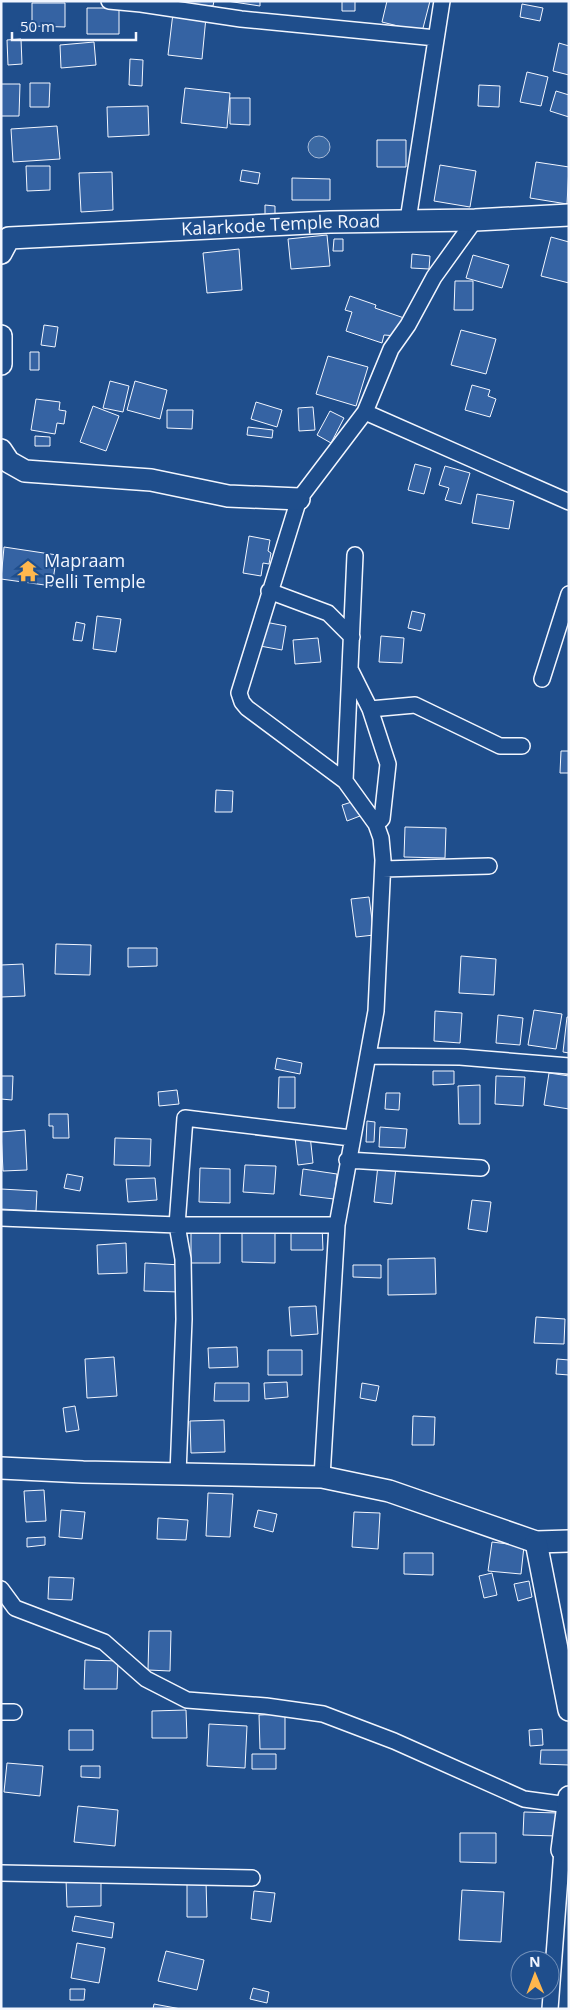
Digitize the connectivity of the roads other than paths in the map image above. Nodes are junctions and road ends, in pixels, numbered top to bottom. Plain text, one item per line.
1 (108, 1) edge
2 (442, 1) edge
3 (436, 38) junction
4 (569, 215) edge
5 (408, 220) junction
6 (475, 220) junction
7 (1, 253) edge
8 (1, 336) edge
9 (1, 364) edge
10 (365, 412) junction
11 (1, 450) edge
12 (299, 498) junction
13 (569, 502) edge
14 (356, 555) dead end
15 (269, 591) junction
16 (569, 594) edge
17 (352, 637) junction
18 (350, 670) junction
19 (542, 679) dead end
20 (370, 709) junction
21 (522, 746) dead end
22 (345, 781) junction
23 (376, 824) junction
24 (489, 866) dead end
25 (383, 869) junction
26 (369, 1056) junction
27 (569, 1066) edge
28 (351, 1138) junction
29 (348, 1160) junction
30 (481, 1168) dead end
31 (1, 1218) edge
32 (177, 1225) junction
33 (337, 1225) junction
34 (1, 1468) edge
35 (178, 1474) junction
36 (322, 1477) junction
37 (569, 1541) edge
38 (536, 1542) junction
39 (1, 1589) edge
40 (569, 1710) edge
41 (568, 1801) edge
42 (565, 1851) edge
43 (1, 1873) edge
44 (252, 1878) dead end
45 (550, 2009) edge

1 - 3 street
2 - 3 street
3 - 5 street
4 - 6 main road, Kalarkode Temple Road
5 - 6 main road, Kalarkode Temple Road
5 - 7 main road, Kalarkode Temple Road
6 - 10 street
8 - 9 main road
10 - 12 street
10 - 13 street
11 - 12 main road
12 - 15 street
14 - 17 street
15 - 17 street
15 - 22 street
16 - 19 street
17 - 18 street
18 - 20 street
18 - 22 street
20 - 21 street
20 - 23 street
22 - 23 street
23 - 25 street
24 - 25 street
25 - 26 street
26 - 27 street
26 - 28 street
28 - 29 street
28 - 32 street
29 - 30 street
29 - 33 street
31 - 32 street
32 - 33 street
32 - 35 street
33 - 36 street
34 - 35 main road
35 - 36 main road
36 - 38 main road
37 - 38 main road
38 - 40 main road
39 - 41 street
41 - 42 main road
42 - 45 street
43 - 44 street

